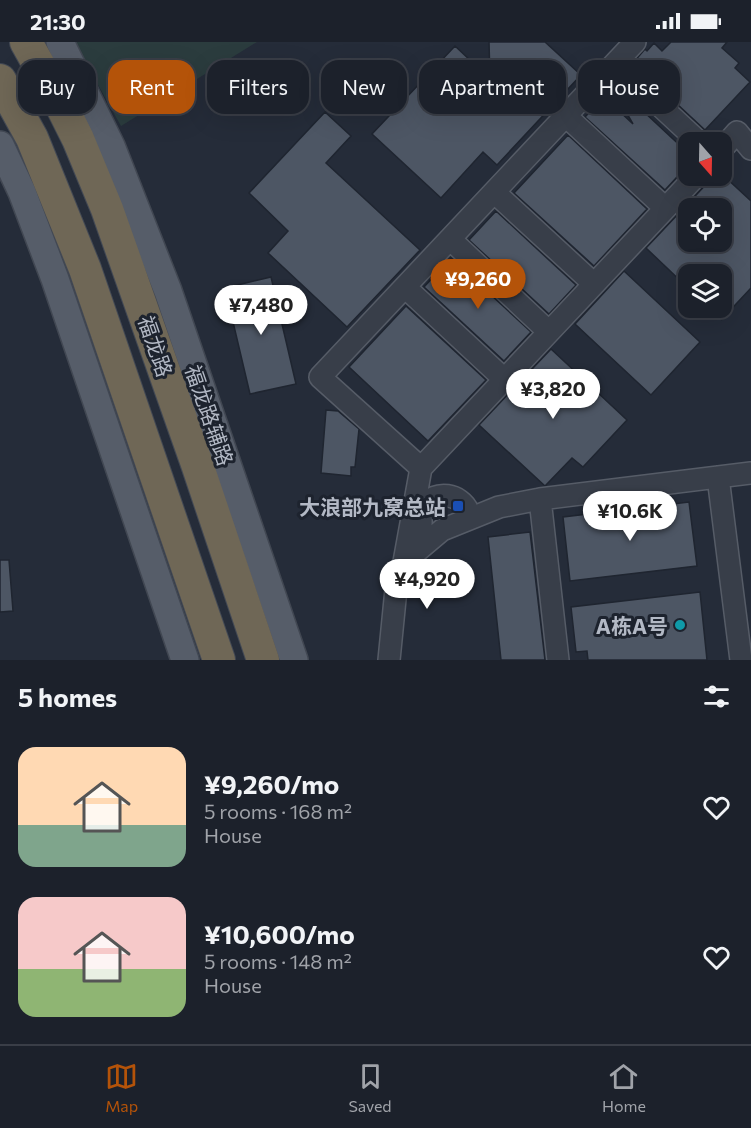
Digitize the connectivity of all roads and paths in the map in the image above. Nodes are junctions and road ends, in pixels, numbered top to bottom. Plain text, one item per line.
1 (26, 42) edge
2 (60, 42) edge
3 (635, 42) edge
4 (619, 60) edge
5 (0, 80) edge
6 (578, 103) edge
7 (669, 114) edge
8 (566, 116) junction
9 (688, 132) edge
10 (732, 137) edge
11 (0, 145) edge
12 (751, 149) edge
13 (686, 186) edge
14 (494, 192) junction
15 (665, 208) junction
16 (450, 239) junction
17 (594, 284) junction
18 (405, 287) junction
19 (549, 332) junction
20 (504, 379) junction
21 (421, 468) junction
22 (751, 473) edge
23 (718, 477) junction
24 (540, 499) junction
25 (464, 520) junction
26 (411, 556) junction
27 (284, 632) junction
28 (184, 660) edge
29 (219, 660) edge
30 (263, 660) edge
31 (275, 660) edge
32 (294, 660) edge
33 (389, 660) edge
34 (403, 660) edge
35 (558, 660) edge
36 (741, 660) edge

1 - 30 highway, 福龙路
2 - 27 main road, 福龙路辅路
3 - 4 street
5 - 29 highway, 福龙路
6 - 8 street
7 - 9 street
8 - 14 street
8 - 15 street
10 - 12 street
11 - 28 main road
13 - 15 street
14 - 16 street
14 - 17 street
15 - 17 street
16 - 18 street
16 - 19 street
17 - 19 street
18 - 20 street
18 - 21 street
19 - 20 street
20 - 21 street
21 - 26 street
22 - 23 street
23 - 24 street
23 - 36 street
24 - 25 street
24 - 35 street
25 - 26 street
25 - 26 street
26 - 33 street
26 - 34 street
27 - 31 main road
27 - 32 main road, 福龙路辅路

